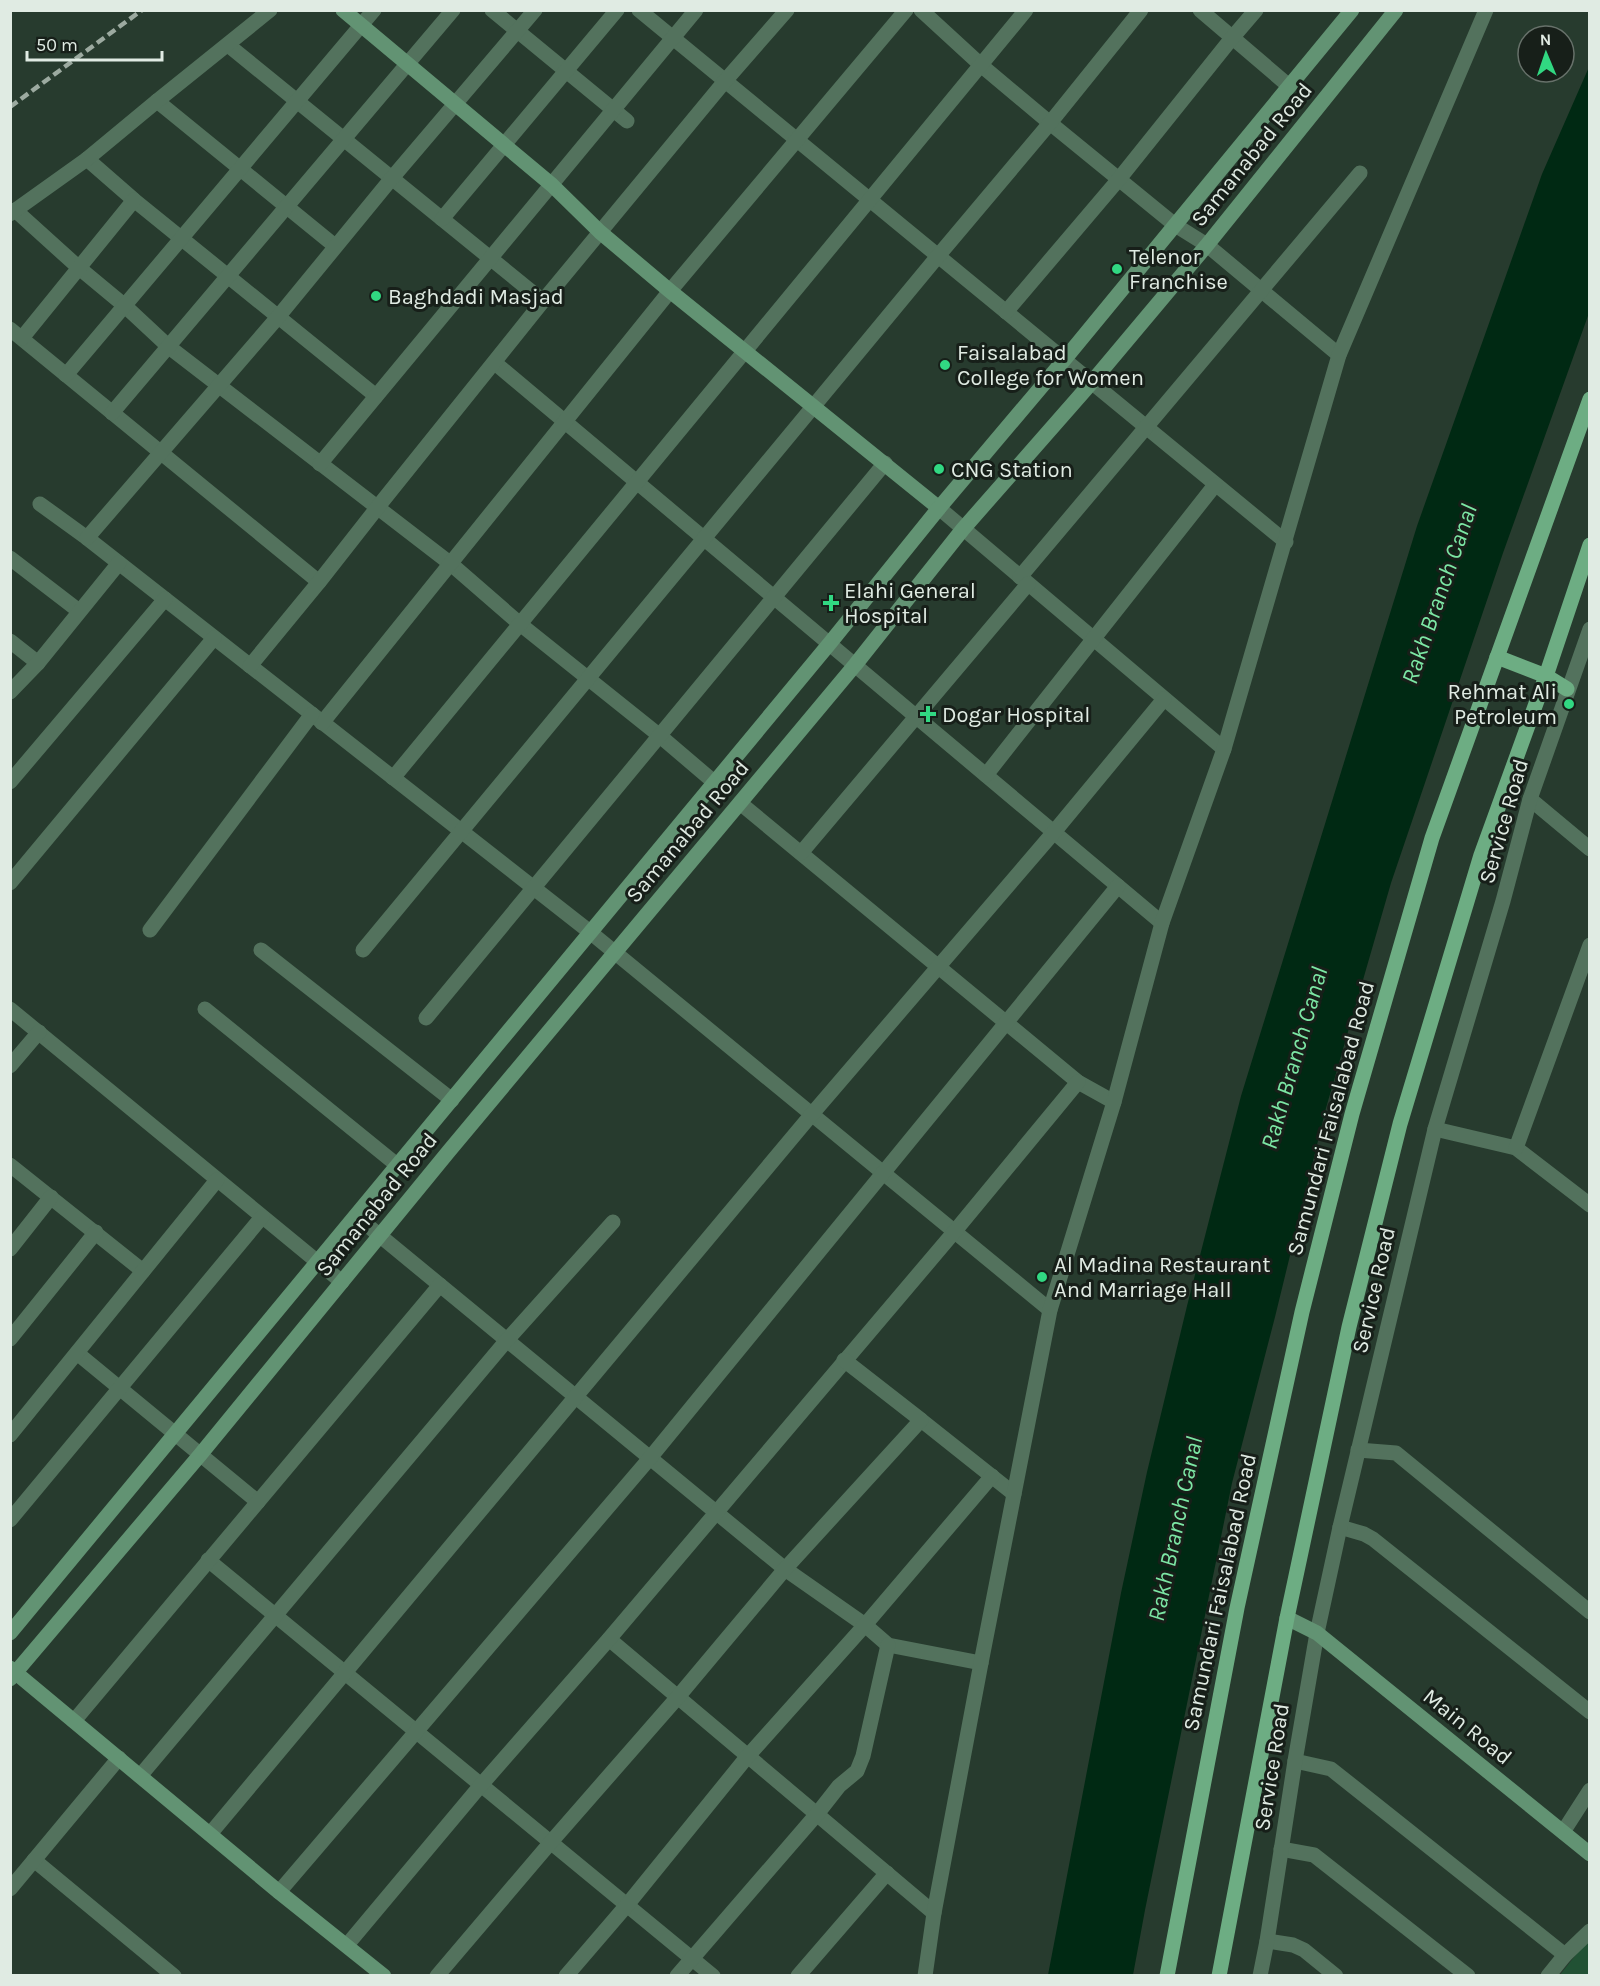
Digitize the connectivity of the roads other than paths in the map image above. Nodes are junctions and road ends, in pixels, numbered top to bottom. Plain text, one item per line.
1 (270, 10) edge
2 (343, 10) edge
3 (374, 10) edge
4 (453, 10) edge
5 (492, 10) edge
6 (535, 10) edge
7 (617, 10) edge
8 (639, 10) edge
9 (696, 10) edge
10 (906, 10) edge
11 (921, 10) edge
12 (1026, 10) edge
13 (1141, 10) edge
14 (1200, 10) edge
15 (1256, 10) edge
16 (1352, 10) edge
17 (1396, 10) edge
18 (1486, 10) edge
19 (783, 12) edge
20 (361, 26) junction
21 (518, 32) junction
22 (1232, 38) junction
23 (673, 39) junction
24 (228, 45) junction
25 (408, 65) junction
26 (982, 66) junction
27 (566, 71) junction
28 (725, 81) junction
29 (1289, 86) junction
30 (157, 100) junction
31 (297, 101) junction
32 (455, 105) junction
33 (613, 110) junction
34 (627, 122) dead end
35 (1050, 123) junction
36 (343, 139) junction
37 (796, 140) junction
38 (504, 145) junction
39 (87, 159) junction
40 (240, 169) junction
41 (1360, 173) dead end
42 (392, 178) junction
43 (1119, 179) junction
44 (552, 185) junction
45 (134, 200) junction
46 (869, 200) junction
47 (286, 206) junction
48 (13, 212) edge
49 (442, 219) junction
50 (1175, 225) junction
51 (600, 232) junction
52 (182, 238) junction
53 (1207, 245) junction
54 (335, 246) junction
55 (938, 256) junction
56 (491, 258) junction
57 (78, 267) junction
58 (229, 277) junction
59 (1261, 290) junction
60 (670, 291) junction
61 (543, 301) junction
62 (125, 306) junction
63 (1006, 312) junction
64 (278, 317) junction
65 (16, 334) edge
66 (169, 347) junction
67 (744, 351) junction
68 (1339, 355) junction
69 (1064, 360) junction
70 (495, 363) junction
71 (66, 375) junction
72 (1092, 382) junction
73 (218, 386) junction
74 (376, 396) junction
75 (1590, 399) edge
76 (813, 407) junction
77 (112, 413) junction
78 (564, 421) junction
79 (1147, 428) junction
80 (162, 453) junction
81 (320, 464) junction
82 (885, 464) junction
83 (637, 481) junction
84 (1215, 484) junction
85 (40, 504) dead end
86 (377, 507) junction
87 (939, 508) junction
88 (963, 529) junction
89 (87, 538) junction
90 (704, 538) junction
91 (1286, 542) junction
92 (1590, 545) edge
93 (10, 558) edge
94 (119, 563) junction
95 (451, 564) junction
96 (1024, 581) junction
97 (320, 582) junction
98 (774, 597) junction
99 (165, 599) junction
100 (79, 611) junction
101 (520, 624) junction
102 (1590, 630) edge
103 (214, 638) junction
104 (1093, 639) junction
105 (10, 641) edge
106 (830, 643) junction
107 (1497, 657) junction
108 (38, 663) junction
109 (855, 665) junction
110 (250, 666) junction
111 (1546, 676) junction
112 (588, 678) junction
113 (1568, 689) junction
114 (10, 692) edge
115 (1164, 699) junction
116 (915, 716) junction
117 (317, 718) junction
118 (660, 736) junction
119 (1224, 749) junction
120 (986, 775) junction
121 (393, 778) junction
122 (10, 782) edge
123 (714, 782) junction
124 (1530, 799) junction
125 (740, 803) junction
126 (462, 832) junction
127 (1054, 832) junction
128 (1590, 849) edge
129 (801, 853) junction
130 (10, 883) edge
131 (1118, 886) junction
132 (534, 888) junction
133 (1162, 922) junction
134 (150, 930) dead end
135 (590, 932) junction
136 (261, 950) dead end
137 (363, 950) dead end
138 (1589, 951) edge
139 (615, 953) junction
140 (938, 967) junction
141 (10, 1009) edge
142 (205, 1009) dead end
143 (426, 1018) dead end
144 (1006, 1023) junction
145 (39, 1032) junction
146 (10, 1065) edge
147 (1078, 1082) junction
148 (452, 1100) junction
149 (1114, 1102) junction
150 (812, 1114) junction
151 (1435, 1129) junction
152 (1516, 1148) junction
153 (10, 1164) edge
154 (398, 1165) junction
155 (883, 1172) junction
156 (217, 1179) junction
157 (51, 1197) junction
158 (1590, 1205) edge
159 (262, 1216) junction
160 (356, 1216) junction
161 (613, 1222) dead end
162 (955, 1231) junction
163 (96, 1232) junction
164 (380, 1235) junction
165 (10, 1250) edge
166 (317, 1263) junction
167 (143, 1271) junction
168 (342, 1282) junction
169 (440, 1285) junction
170 (1050, 1310) junction
171 (10, 1338) edge
172 (507, 1340) junction
173 (77, 1353) junction
174 (844, 1360) junction
175 (120, 1387) junction
176 (576, 1397) junction
177 (921, 1420) junction
178 (175, 1434) junction
179 (10, 1435) edge
180 (1358, 1450) junction
181 (200, 1455) junction
182 (650, 1458) junction
183 (992, 1476) junction
184 (1014, 1494) junction
185 (258, 1502) junction
186 (715, 1511) junction
187 (10, 1520) edge
188 (1340, 1527) junction
189 (208, 1560) junction
190 (785, 1569) junction
191 (1590, 1612) edge
192 (275, 1616) junction
193 (1287, 1618) junction
194 (866, 1625) junction
195 (10, 1633) edge
196 (1317, 1633) junction
197 (609, 1639) junction
198 (888, 1646) junction
199 (981, 1663) junction
200 (12, 1673) edge
201 (345, 1673) junction
202 (677, 1698) junction
203 (1590, 1712) edge
204 (74, 1720) junction
205 (417, 1732) junction
206 (747, 1757) junction
207 (119, 1758) junction
208 (1295, 1761) junction
209 (140, 1776) junction
210 (481, 1785) junction
211 (1590, 1790) edge
212 (817, 1814) junction
213 (1563, 1832) junction
214 (210, 1834) junction
215 (551, 1842) junction
216 (1281, 1850) junction
217 (1590, 1854) edge
218 (34, 1860) junction
219 (887, 1873) junction
220 (10, 1889) edge
221 (279, 1892) junction
222 (627, 1905) junction
223 (934, 1913) junction
224 (1590, 1931) edge
225 (1267, 1941) junction
226 (347, 1945) junction
227 (1564, 1955) junction
228 (692, 1958) junction
229 (924, 1973) edge
230 (174, 1976) edge
231 (384, 1976) edge
232 (437, 1976) edge
233 (566, 1976) edge
234 (677, 1976) edge
235 (713, 1976) edge
236 (798, 1976) edge
237 (1167, 1976) edge
238 (1219, 1976) edge
239 (1260, 1976) edge
240 (1336, 1976) edge
241 (1468, 1976) edge
242 (1548, 1976) edge

1 - 24 street
2 - 20 street
3 - 20 street
4 - 25 street
5 - 21 street
6 - 21 street
7 - 27 street
8 - 23 street
9 - 23 street
10 - 37 street
11 - 26 street
12 - 26 street
13 - 35 street
14 - 22 street
15 - 22 street
16 - 29 street, Samanabad Road
17 - 53 street, Samanabad Road
18 - 68 street
19 - 28 street
20 - 25 street
20 - 31 street
21 - 27 street
21 - 32 street
22 - 29 street
22 - 43 street
23 - 28 street
23 - 33 street
24 - 30 street
24 - 31 street
25 - 32 street
25 - 36 street
26 - 35 street
26 - 46 street
27 - 33 street
27 - 38 street
28 - 37 street
28 - 51 street
29 - 50 street, Samanabad Road
30 - 39 street
30 - 40 street
31 - 36 street
31 - 40 street
32 - 38 street
32 - 42 street
33 - 34 street
33 - 44 street
35 - 43 street
35 - 55 street
36 - 42 street
36 - 47 street
37 - 46 street
37 - 60 street
38 - 44 street
38 - 49 street
39 - 45 street
39 - 48 street
40 - 47 street
40 - 52 street
41 - 59 street
42 - 49 street
42 - 54 street
43 - 50 street
43 - 63 street
44 - 51 street
44 - 56 street
45 - 52 street
45 - 57 street
46 - 55 street
46 - 67 street
47 - 54 street
47 - 58 street
48 - 57 street
49 - 56 street
50 - 53 street
50 - 69 street, Samanabad Road
51 - 60 street
51 - 61 street
52 - 58 street
52 - 62 street
53 - 59 street
53 - 72 street, Samanabad Road
54 - 64 street
55 - 63 street
55 - 76 street
56 - 61 street
56 - 74 street
57 - 62 street
57 - 65 street
58 - 64 street
58 - 66 street
59 - 68 street
59 - 79 street
60 - 67 street
60 - 78 street
61 - 70 street
62 - 66 street
62 - 71 street
63 - 69 street
64 - 73 street
64 - 74 street
65 - 71 street
66 - 73 street
66 - 77 street
67 - 76 street
67 - 83 street
68 - 91 street
69 - 72 street
69 - 87 street, Samanabad Road
70 - 78 street
70 - 86 street
71 - 77 street
72 - 79 street
72 - 88 street, Samanabad Road
73 - 80 street
73 - 81 street
74 - 81 street
75 - 107 main road, Samundari Faisalabad Road
76 - 82 street
76 - 90 street
77 - 80 street
78 - 83 street
78 - 95 street
79 - 84 street
79 - 96 street
80 - 89 street
80 - 97 street
81 - 86 street
82 - 87 street
82 - 98 street
83 - 90 street
83 - 101 street
84 - 91 street
84 - 104 street
85 - 89 street
86 - 95 street
86 - 97 street
87 - 88 street
87 - 106 street, Samanabad Road
88 - 96 street
88 - 109 street, Samanabad Road
89 - 94 street
90 - 98 street
90 - 112 street
91 - 119 street
92 - 111 main road
93 - 100 street
94 - 99 street
94 - 100 street
95 - 101 street
95 - 117 street
96 - 104 street
96 - 116 street
97 - 110 street
98 - 106 street
98 - 118 street
99 - 103 street
99 - 122 street
100 - 108 street
101 - 112 street
101 - 121 street
102 - 113 street, Service Road
103 - 110 street
103 - 130 street
104 - 115 street
104 - 120 street
105 - 108 street
106 - 109 street
106 - 123 street, Samanabad Road
107 - 111 main road
107 - 237 main road, Samundari Faisalabad Road
108 - 114 street
109 - 116 street
109 - 125 street, Samanabad Road
110 - 117 street
111 - 113 main road
111 - 193 main road
112 - 118 street
112 - 126 street
113 - 124 street, Service Road
115 - 119 street
115 - 127 street
116 - 120 street
116 - 129 street
117 - 121 street
117 - 134 street
118 - 123 street
118 - 132 street
119 - 133 street
120 - 127 street
121 - 126 street
123 - 135 street, Samanabad Road
124 - 128 street
124 - 151 street, Service Road
125 - 129 street
125 - 139 street, Samanabad Road
126 - 132 street
126 - 137 street
127 - 131 street
127 - 140 street
129 - 140 street
131 - 133 street
131 - 144 street
132 - 135 street
132 - 143 street
133 - 149 street
135 - 139 street
135 - 148 street, Samanabad Road
136 - 148 street
138 - 152 street
139 - 150 street
139 - 164 street, Samanabad Road
140 - 144 street
140 - 150 street
141 - 145 street
142 - 154 street
144 - 147 street
144 - 155 street
145 - 146 street
145 - 156 street
147 - 149 street
147 - 162 street
148 - 154 street, Samanabad Road
149 - 170 street
150 - 155 street
150 - 176 street
151 - 152 street
151 - 180 street, Service Road
152 - 158 street
153 - 157 street
154 - 160 street, Samanabad Road
155 - 162 street
155 - 182 street
156 - 159 street
156 - 167 street
157 - 163 street
157 - 165 street
159 - 166 street
159 - 175 street
160 - 164 street
160 - 166 street, Samanabad Road
161 - 172 street
162 - 170 street
162 - 174 street
163 - 167 street
163 - 171 street
164 - 168 street, Samanabad Road
164 - 169 street
166 - 168 street
166 - 178 street, Samanabad Road
167 - 173 street
168 - 181 street, Samanabad Road
169 - 172 street
169 - 185 street
170 - 184 street
172 - 176 street
172 - 192 street
173 - 175 street
173 - 179 street
174 - 177 street
174 - 186 street
175 - 178 street
175 - 187 street
176 - 182 street
176 - 201 street
177 - 183 street
177 - 190 street
178 - 181 street
178 - 195 street, Samanabad Road
180 - 188 street, Service Road
180 - 191 street
181 - 185 street
181 - 200 street, Samanabad Road
182 - 186 street
182 - 205 street
183 - 184 street
183 - 194 street
184 - 199 street
185 - 189 street
186 - 190 street
186 - 197 street
188 - 196 street, Service Road
188 - 203 street
189 - 192 street
189 - 204 street
190 - 194 street
190 - 202 street
192 - 201 street
192 - 209 street
193 - 196 street, Main Road
193 - 238 main road
194 - 198 street
194 - 206 street
196 - 208 street, Service Road
196 - 213 street, Main Road
197 - 202 street
197 - 210 street
198 - 199 street
198 - 212 street
199 - 223 street
200 - 204 street
201 - 205 street
201 - 214 street
202 - 206 street
202 - 215 street
204 - 207 street
205 - 210 street
205 - 221 street
206 - 212 street
206 - 222 street
207 - 209 street
207 - 218 street
208 - 216 street, Service Road
208 - 227 street
209 - 214 street
210 - 215 street
210 - 226 street
211 - 213 street
212 - 219 street
212 - 228 street
213 - 217 street, Main Road
214 - 221 street
215 - 222 street
215 - 232 street
216 - 225 street, Service Road
216 - 241 street
218 - 220 street
218 - 230 street
219 - 223 street
219 - 236 street
221 - 226 street
222 - 228 street
222 - 233 street
223 - 229 street
224 - 227 street
225 - 239 street, Service Road
225 - 240 street
226 - 231 street
227 - 242 street
228 - 234 street
228 - 235 street

